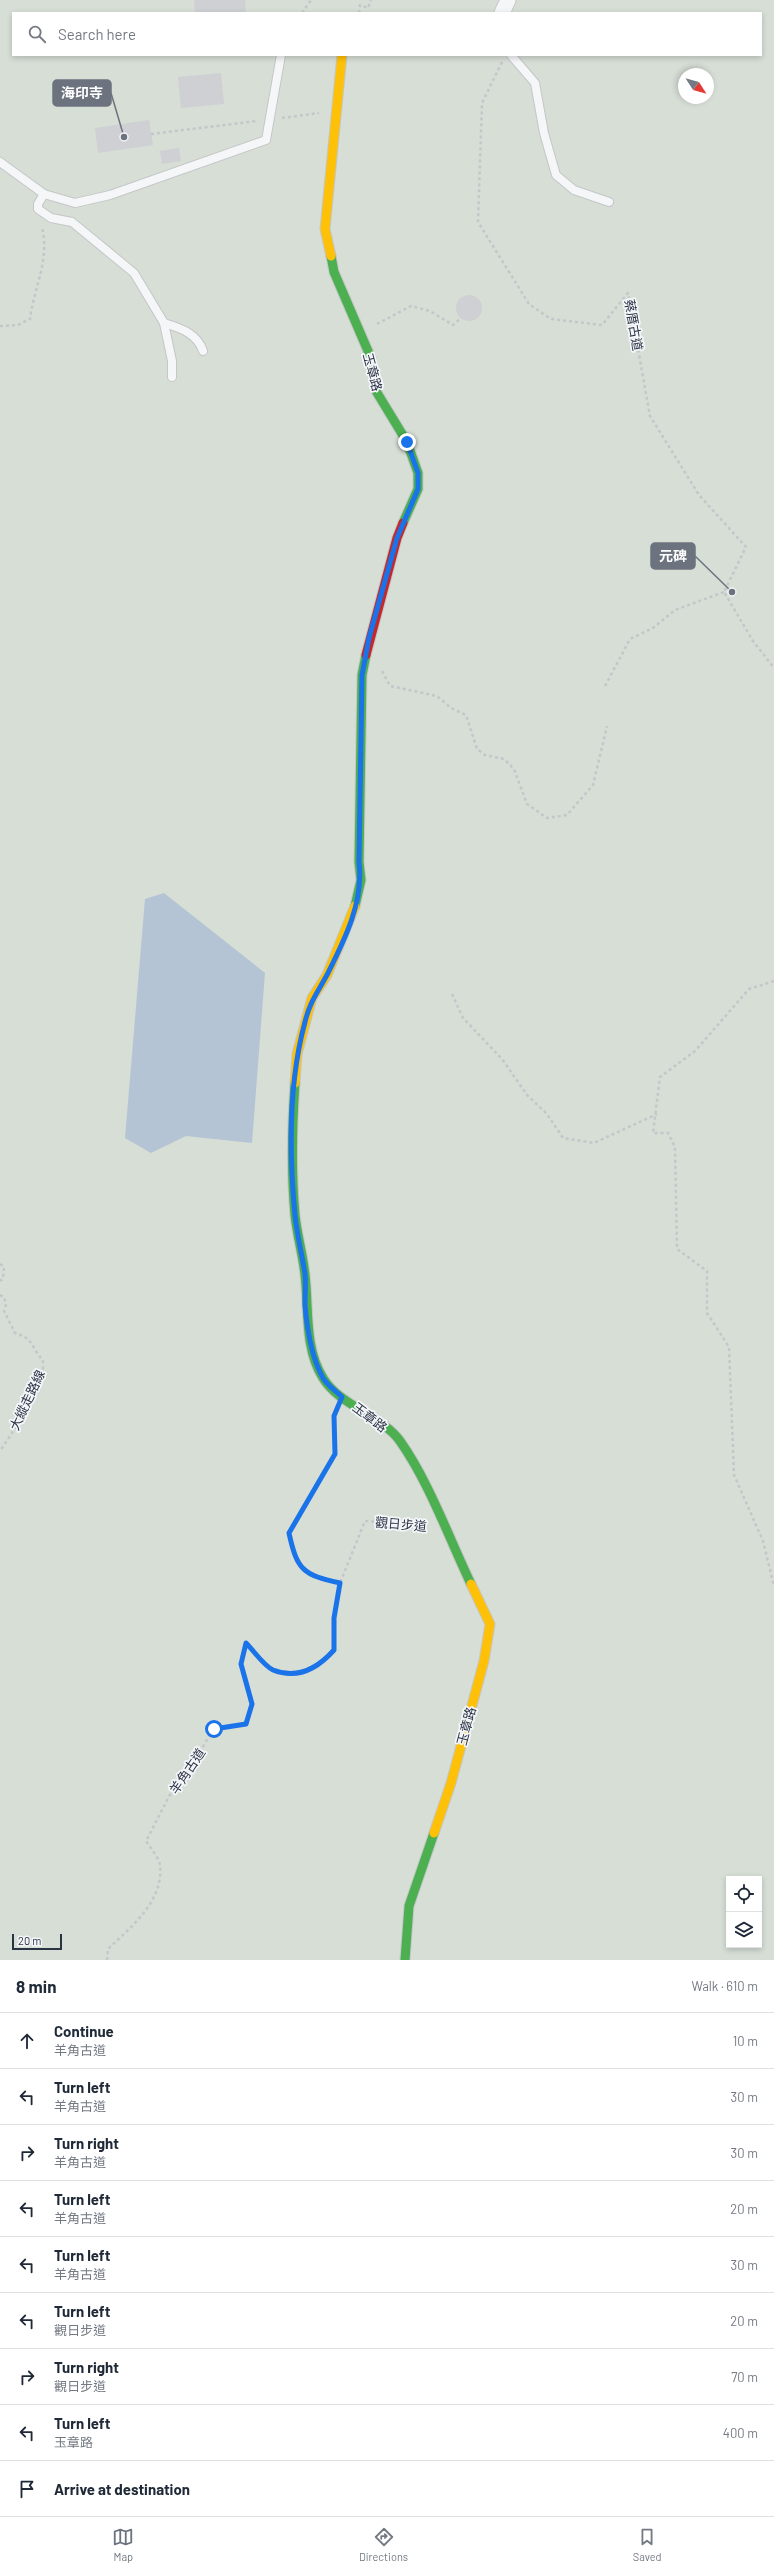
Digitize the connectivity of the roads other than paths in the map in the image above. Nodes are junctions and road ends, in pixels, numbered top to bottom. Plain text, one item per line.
1 (508, 0) edge
2 (502, 12) edge
3 (281, 56) edge
4 (342, 56) edge
5 (512, 56) edge
6 (0, 162) edge
7 (44, 194) junction
8 (609, 202) dead end
9 (164, 323) junction
10 (203, 351) dead end
11 (172, 377) dead end
12 (405, 1960) edge

1 - 2 street
3 - 7 lane
4 - 12 street, 玉章路
5 - 8 lane
6 - 7 lane
7 - 9 lane
9 - 10 lane
9 - 11 lane

